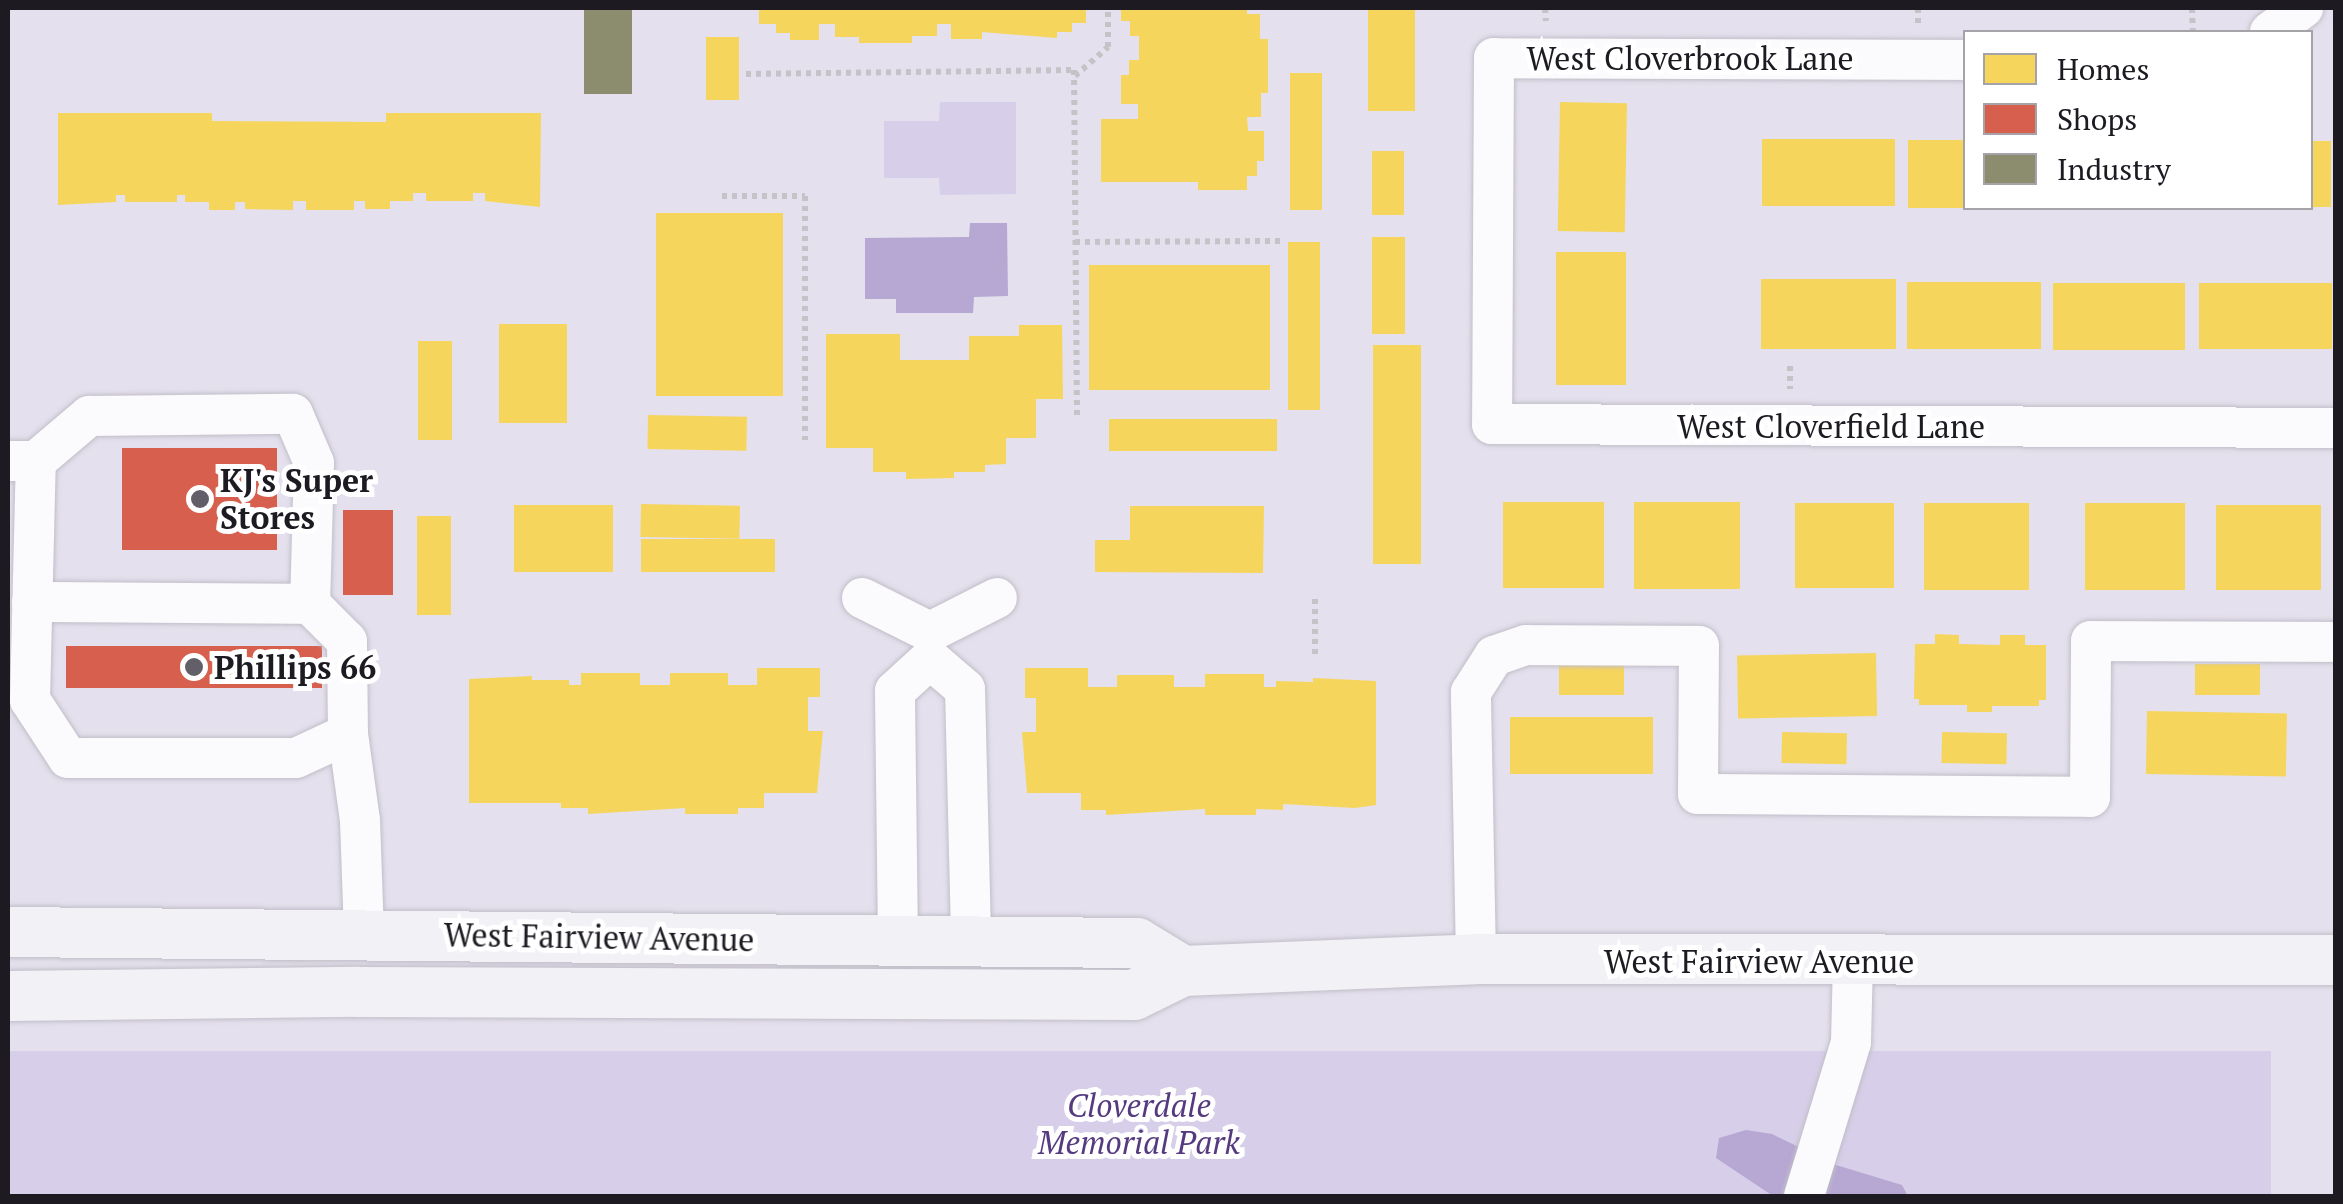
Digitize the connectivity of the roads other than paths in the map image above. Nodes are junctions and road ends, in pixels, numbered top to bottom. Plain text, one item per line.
1 (2302, 8) edge
2 (2273, 30) edge
3 (1963, 60) edge
4 (1493, 258) joint
5 (2336, 428) edge
6 (22, 462) edge
7 (862, 598) dead end
8 (997, 598) dead end
9 (32, 602) junction
10 (310, 604) junction
11 (2336, 642) edge
12 (930, 645) junction
13 (348, 734) junction
14 (8, 932) edge
15 (364, 933) junction
16 (898, 941) junction
17 (971, 941) junction
18 (1476, 959) junction
19 (2336, 960) edge
20 (1854, 962) junction
21 (1183, 970) junction
22 (8, 996) edge
23 (1804, 1196) edge

1 - 2 street
3 - 4 street, West Cloverbrook Lane
4 - 5 street, West Cloverfield Lane
6 - 9 street
6 - 10 street
7 - 12 street
8 - 12 street
9 - 10 street
9 - 13 street
10 - 13 street
11 - 18 street
12 - 16 street
12 - 17 street
13 - 15 street
14 - 15 main road, West Fairview Avenue
15 - 16 main road, West Fairview Avenue
16 - 17 main road, West Fairview Avenue
17 - 21 main road, West Fairview Avenue
18 - 20 main road, West Fairview Avenue
18 - 21 main road, West Fairview Avenue
19 - 20 main road, West Fairview Avenue
20 - 23 street
21 - 22 main road, West Fairview Avenue

